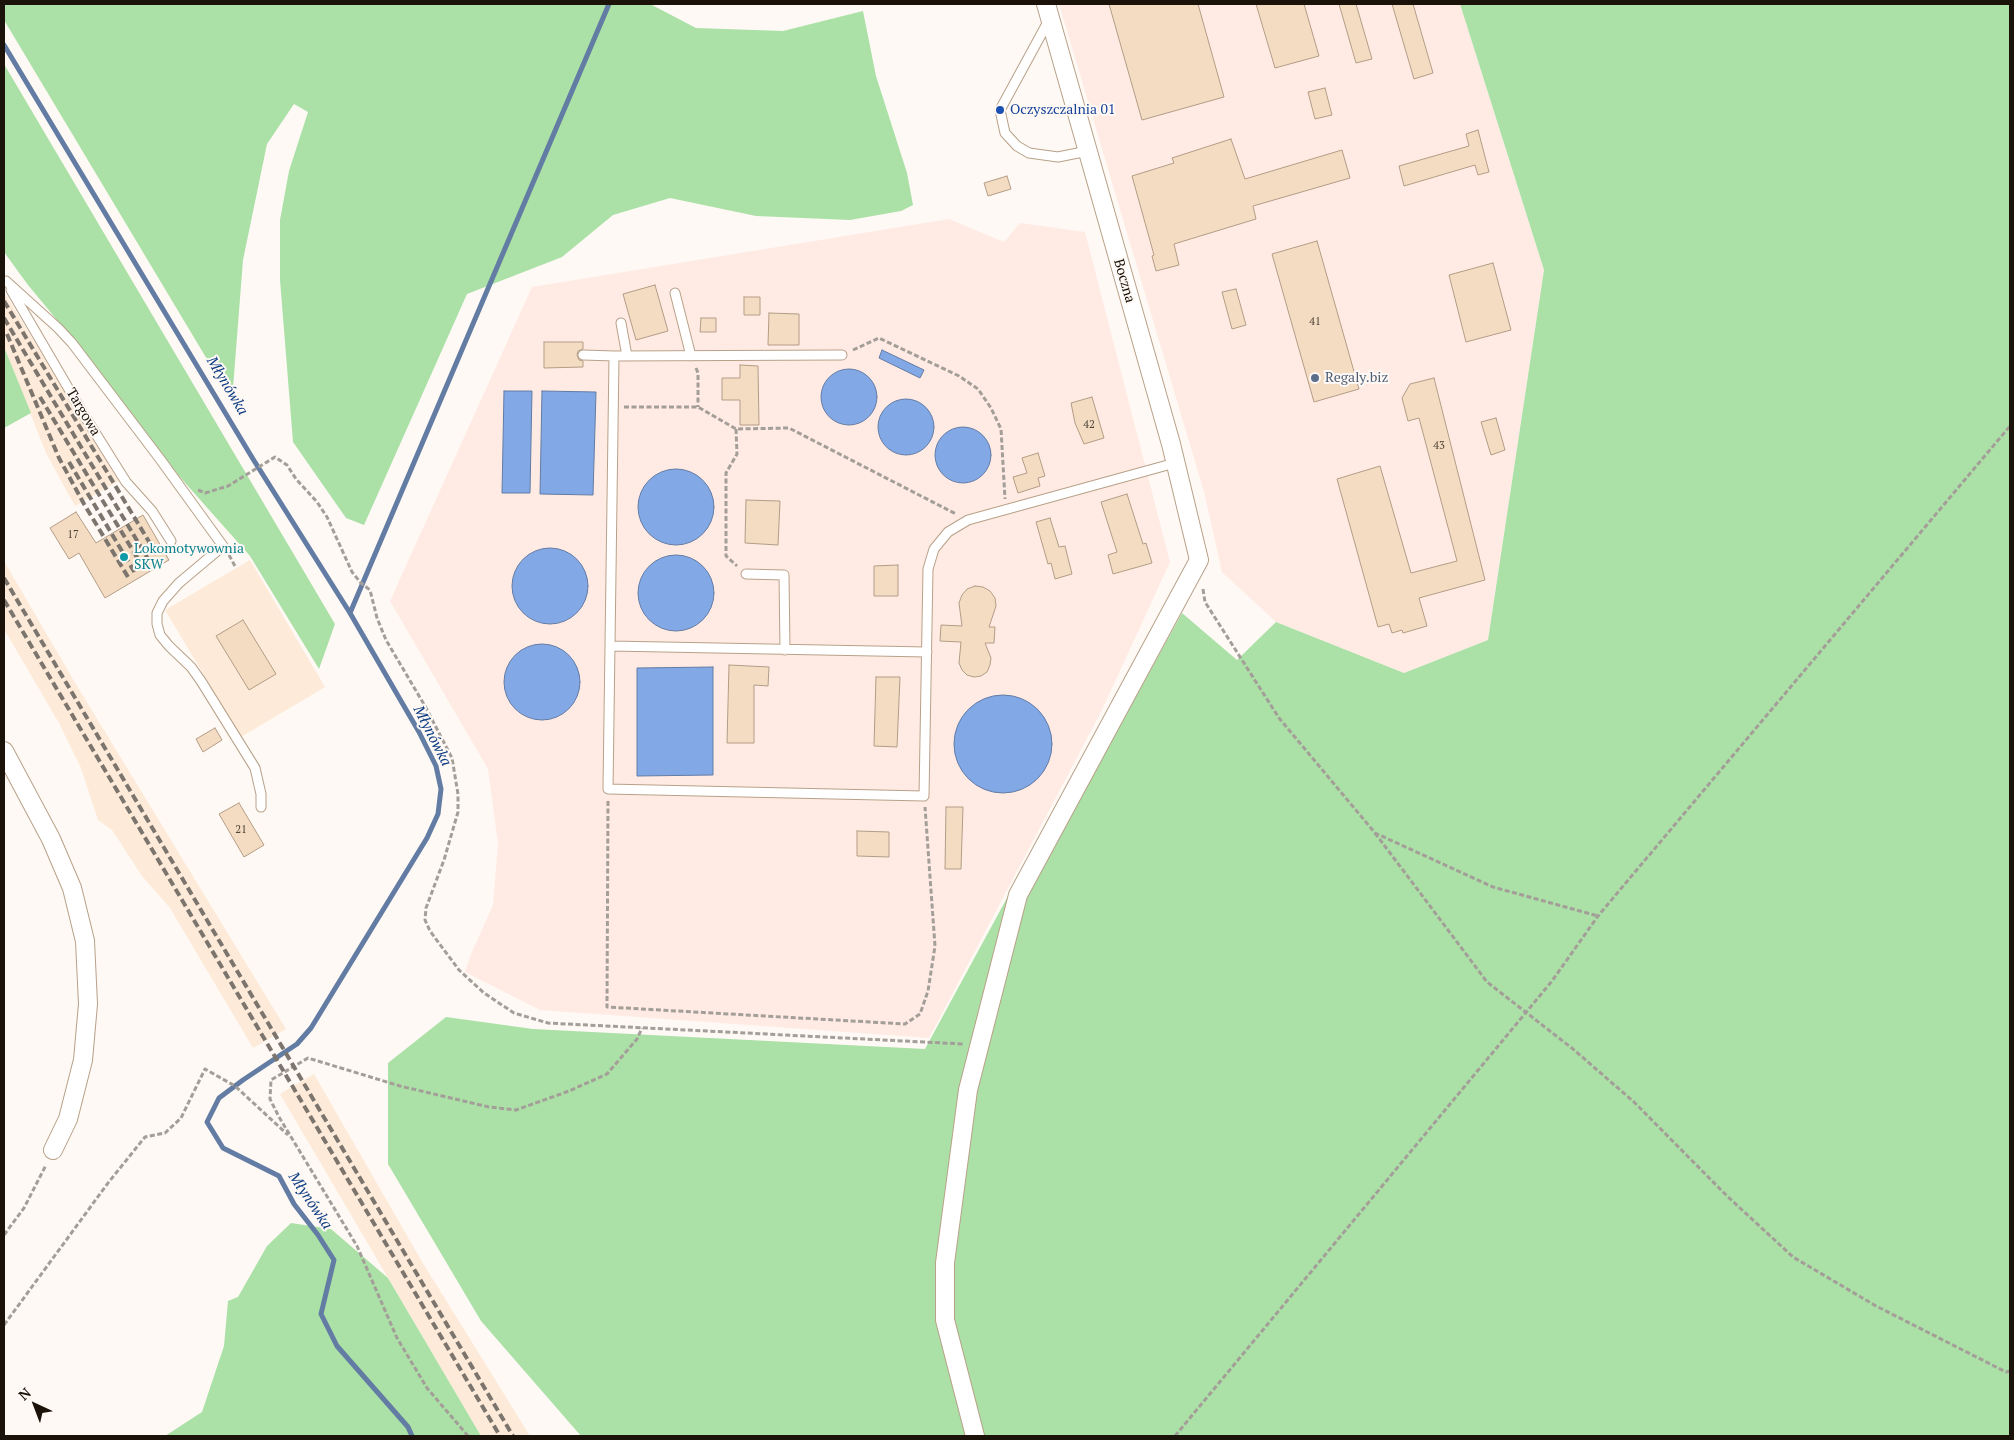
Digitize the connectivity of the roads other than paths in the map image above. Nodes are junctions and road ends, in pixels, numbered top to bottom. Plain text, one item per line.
1 (1049, 10) edge
2 (1088, 151) junction
3 (5, 279) edge
4 (675, 293) dead end
5 (621, 323) dead end
6 (583, 355) dead end
7 (842, 355) road end
8 (614, 356) junction
9 (627, 356) junction
10 (691, 356) junction
11 (1175, 463) junction
12 (170, 541) dead end
13 (746, 574) road end
14 (610, 646) junction
15 (785, 650) junction
16 (926, 652) junction
17 (4, 751) edge
18 (261, 807) dead end
19 (54, 1150) road end
20 (974, 1436) edge

1 - 2 street, Boczna
1 - 2 lane
2 - 11 street, Boczna
3 - 12 lane, Targowa
3 - 18 lane
4 - 10 lane
5 - 9 lane
6 - 8 lane
7 - 10 lane
8 - 9 lane
8 - 14 lane
9 - 10 lane
11 - 16 lane
11 - 20 street, Boczna
13 - 15 lane
14 - 15 lane
14 - 16 lane
15 - 16 lane
17 - 19 street

